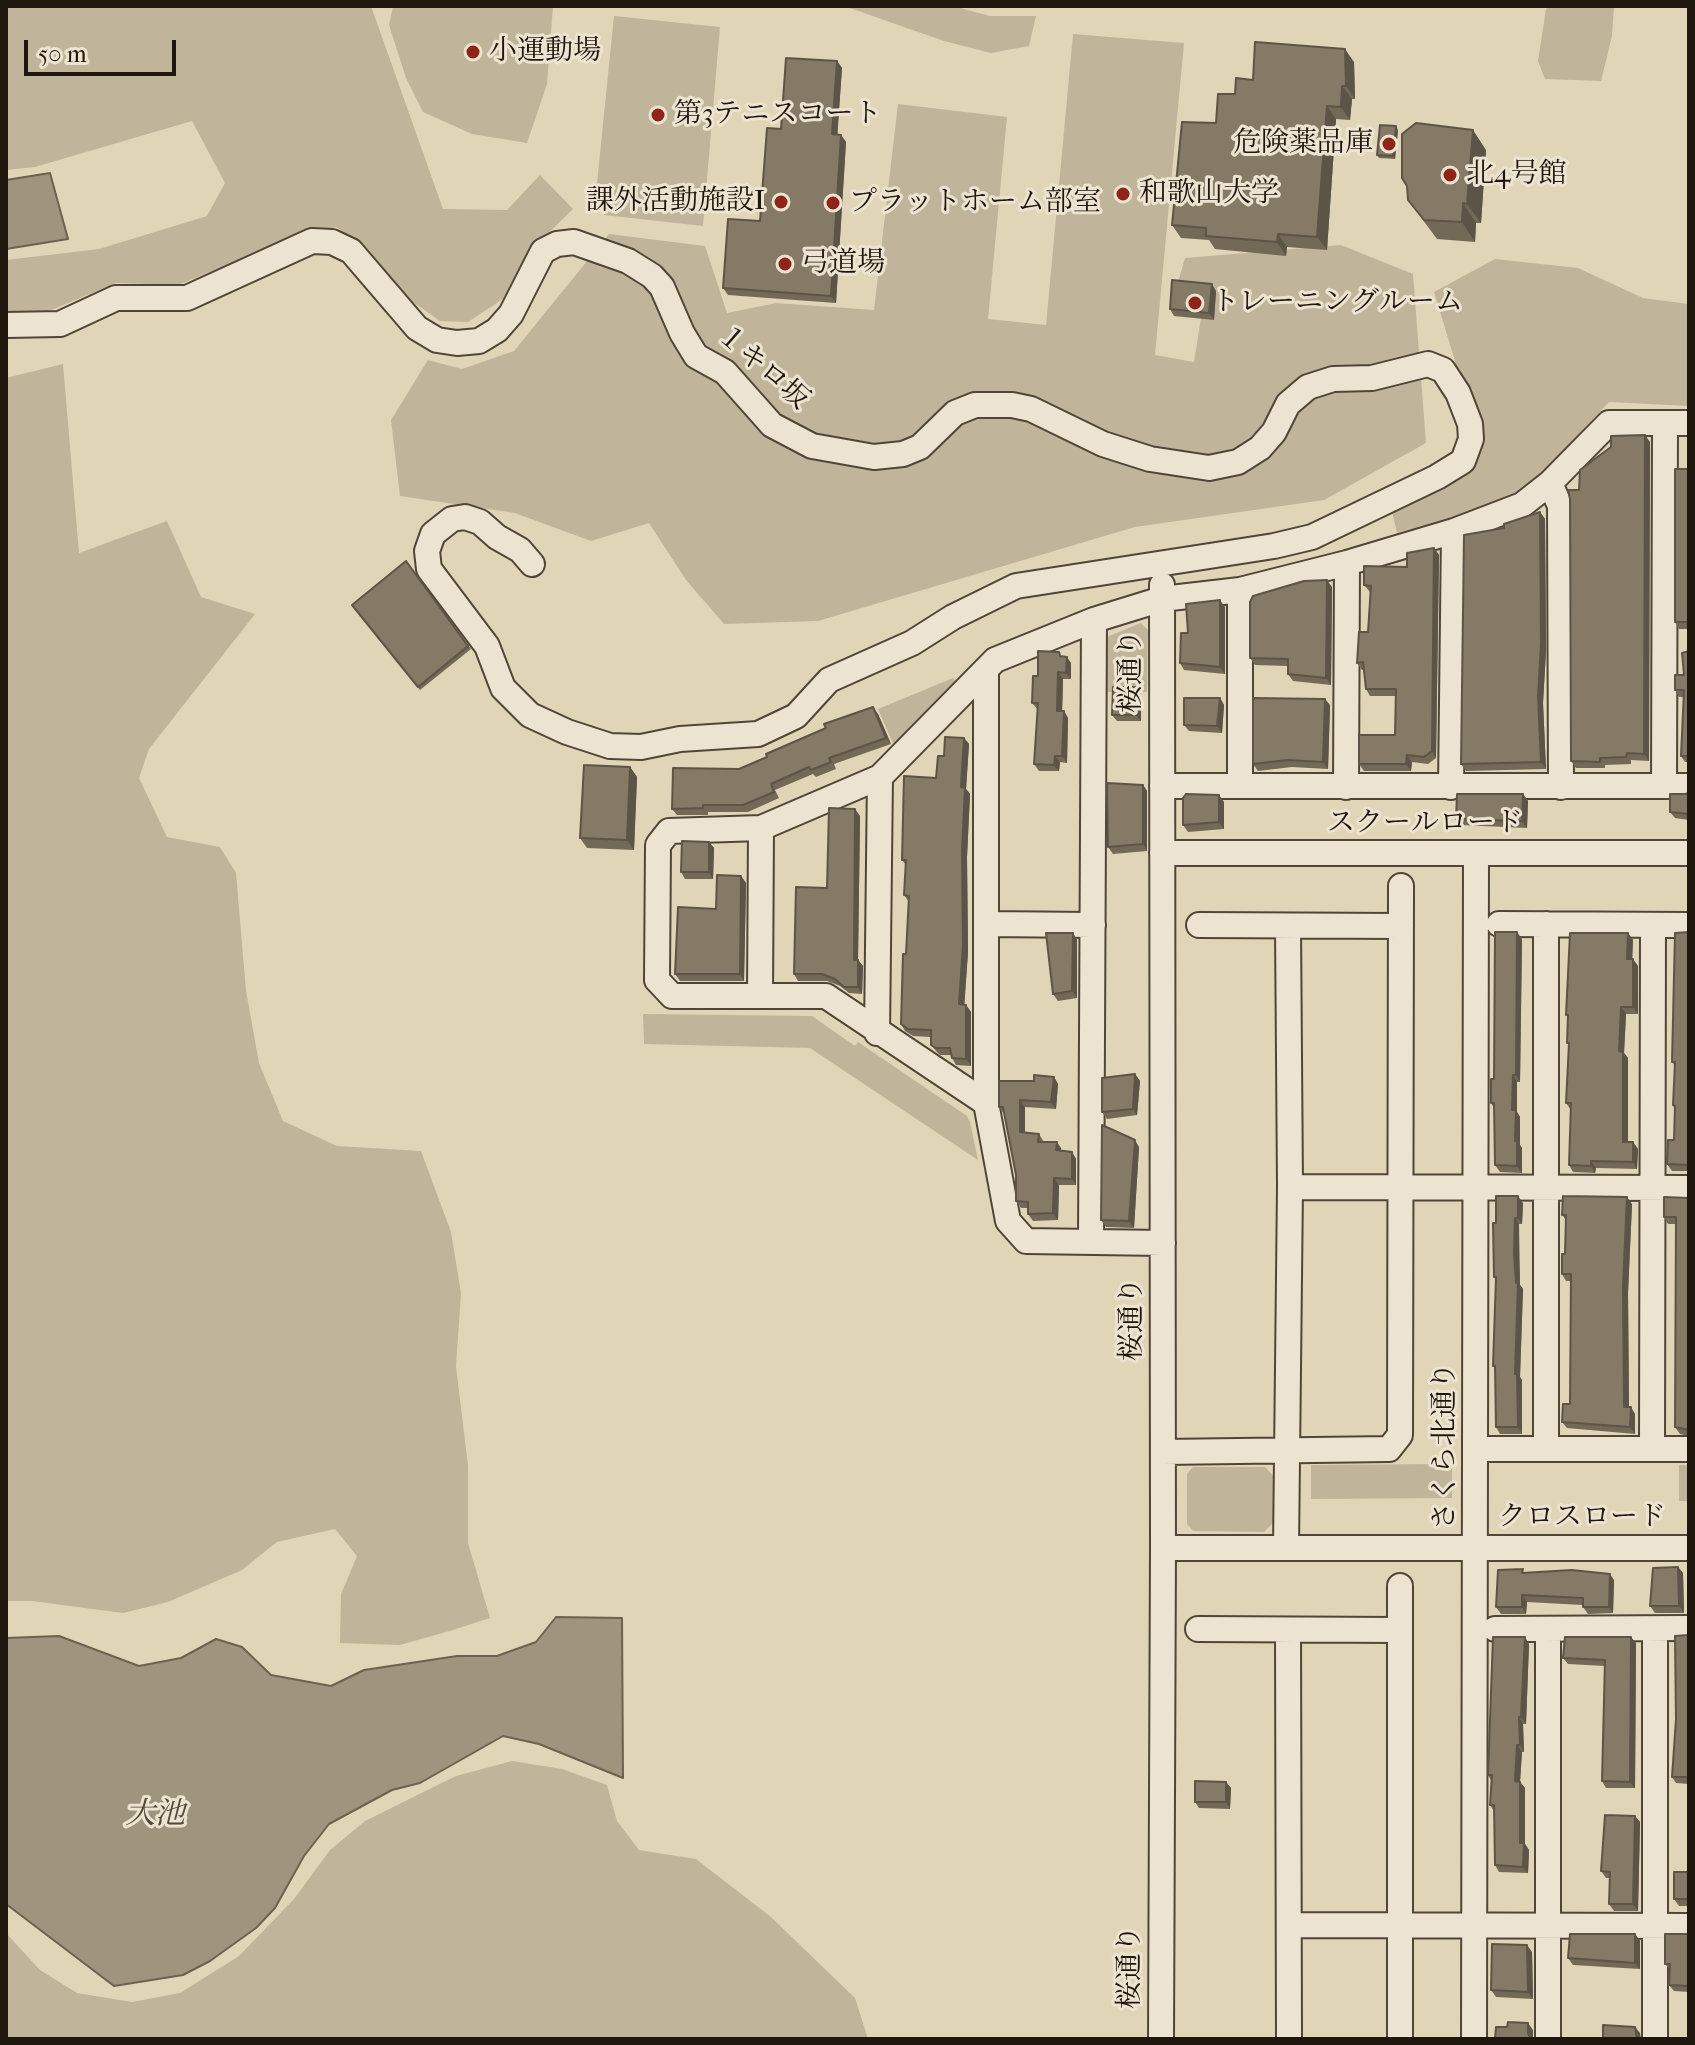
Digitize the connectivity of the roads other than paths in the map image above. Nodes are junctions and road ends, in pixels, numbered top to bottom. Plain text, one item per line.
1 (6, 325) edge
2 (1677, 423) edge
3 (1550, 483) junction
4 (1454, 531) junction
5 (1161, 563) junction
6 (1347, 563) junction
7 (532, 564) dead end
8 (1240, 590) junction
9 (1162, 599) junction
10 (1094, 620) junction
11 (986, 670) junction
12 (880, 777) junction
13 (1162, 786) junction
14 (1240, 786) junction
15 (1664, 786) junction
16 (1689, 786) edge
17 (1346, 787) junction
18 (1451, 787) junction
19 (1561, 787) junction
20 (761, 828) junction
21 (1162, 853) junction
22 (1689, 853) edge
23 (1476, 854) junction
24 (1401, 886) dead end
25 (986, 924) junction
26 (1499, 924) dead end
27 (1546, 924) junction
28 (1093, 925) junction
29 (1199, 925) dead end
30 (1653, 925) junction
31 (1689, 925) edge
32 (1288, 926) junction
33 (1401, 926) junction
34 (760, 996) junction
35 (877, 1033) junction
36 (986, 1103) junction
37 (1290, 1187) junction
38 (1477, 1187) junction
39 (1400, 1188) junction
40 (1546, 1188) junction
41 (1653, 1188) junction
42 (1689, 1188) edge
43 (1091, 1242) junction
44 (1163, 1243) junction
45 (1476, 1449) junction
46 (1546, 1449) junction
47 (1652, 1449) junction
48 (1689, 1449) edge
49 (1288, 1451) junction
50 (1163, 1452) junction
51 (1163, 1548) junction
52 (1286, 1548) junction
53 (1475, 1548) junction
54 (1689, 1548) edge
55 (1400, 1586) dead end
56 (1689, 1628) edge
57 (1198, 1629) dead end
58 (1495, 1629) dead end
59 (1548, 1629) junction
60 (1655, 1629) junction
61 (1288, 1630) junction
62 (1399, 1630) junction
63 (1289, 1925) junction
64 (1400, 1926) junction
65 (1475, 1926) junction
66 (1548, 1926) junction
67 (1655, 1926) junction
68 (1689, 1926) edge
69 (1161, 2039) edge
70 (1289, 2039) edge
71 (1400, 2039) edge
72 (1474, 2039) edge
73 (1548, 2039) edge
74 (1655, 2039) edge

1 - 5 street, １キロ坂
2 - 3 street
2 - 15 street
3 - 4 street
3 - 19 street
4 - 6 street
4 - 18 street
5 - 7 street
5 - 9 street, 桜通り
6 - 8 street
6 - 17 street
8 - 9 street
8 - 14 street
9 - 10 street
9 - 13 street, 桜通り
10 - 11 street
10 - 28 street
11 - 12 street
11 - 25 street
12 - 20 street
12 - 35 street
13 - 14 street
13 - 21 street, 桜通り
14 - 17 street
15 - 16 street
15 - 19 street
17 - 18 street
18 - 19 street
20 - 34 street
20 - 34 street
21 - 23 street, スクールロード
21 - 44 street, 桜通り
22 - 23 street, スクールロード
23 - 38 street, さくら北通り
24 - 33 street
25 - 28 street
25 - 36 street
26 - 27 street
27 - 30 street
27 - 40 street
28 - 43 street
29 - 32 street
30 - 31 street
30 - 41 street
32 - 33 street
32 - 37 street
33 - 39 street
34 - 35 street
35 - 36 street
36 - 43 street
37 - 39 street
37 - 49 street
38 - 39 street
38 - 40 street
38 - 45 street, さくら北通り
39 - 49 street
40 - 41 street
40 - 46 street
41 - 42 street
41 - 47 street
43 - 44 street
44 - 50 street, 桜通り
45 - 46 street
45 - 53 street, さくら北通り
46 - 47 street
47 - 48 street
49 - 50 street
49 - 52 street
50 - 51 street, 桜通り
51 - 52 street, クロスロード
51 - 69 street, 桜通り
52 - 53 street, クロスロード
53 - 54 street, クロスロード
53 - 65 street, さくら北通り
55 - 62 street
56 - 60 street
57 - 61 street
58 - 59 street
59 - 60 street
59 - 66 street
60 - 67 street
61 - 62 street
61 - 63 street
62 - 64 street
63 - 64 street
63 - 70 street
64 - 65 street
64 - 71 street
65 - 66 street
65 - 72 street, さくら北通り
66 - 67 street
66 - 73 street
67 - 68 street
67 - 74 street

